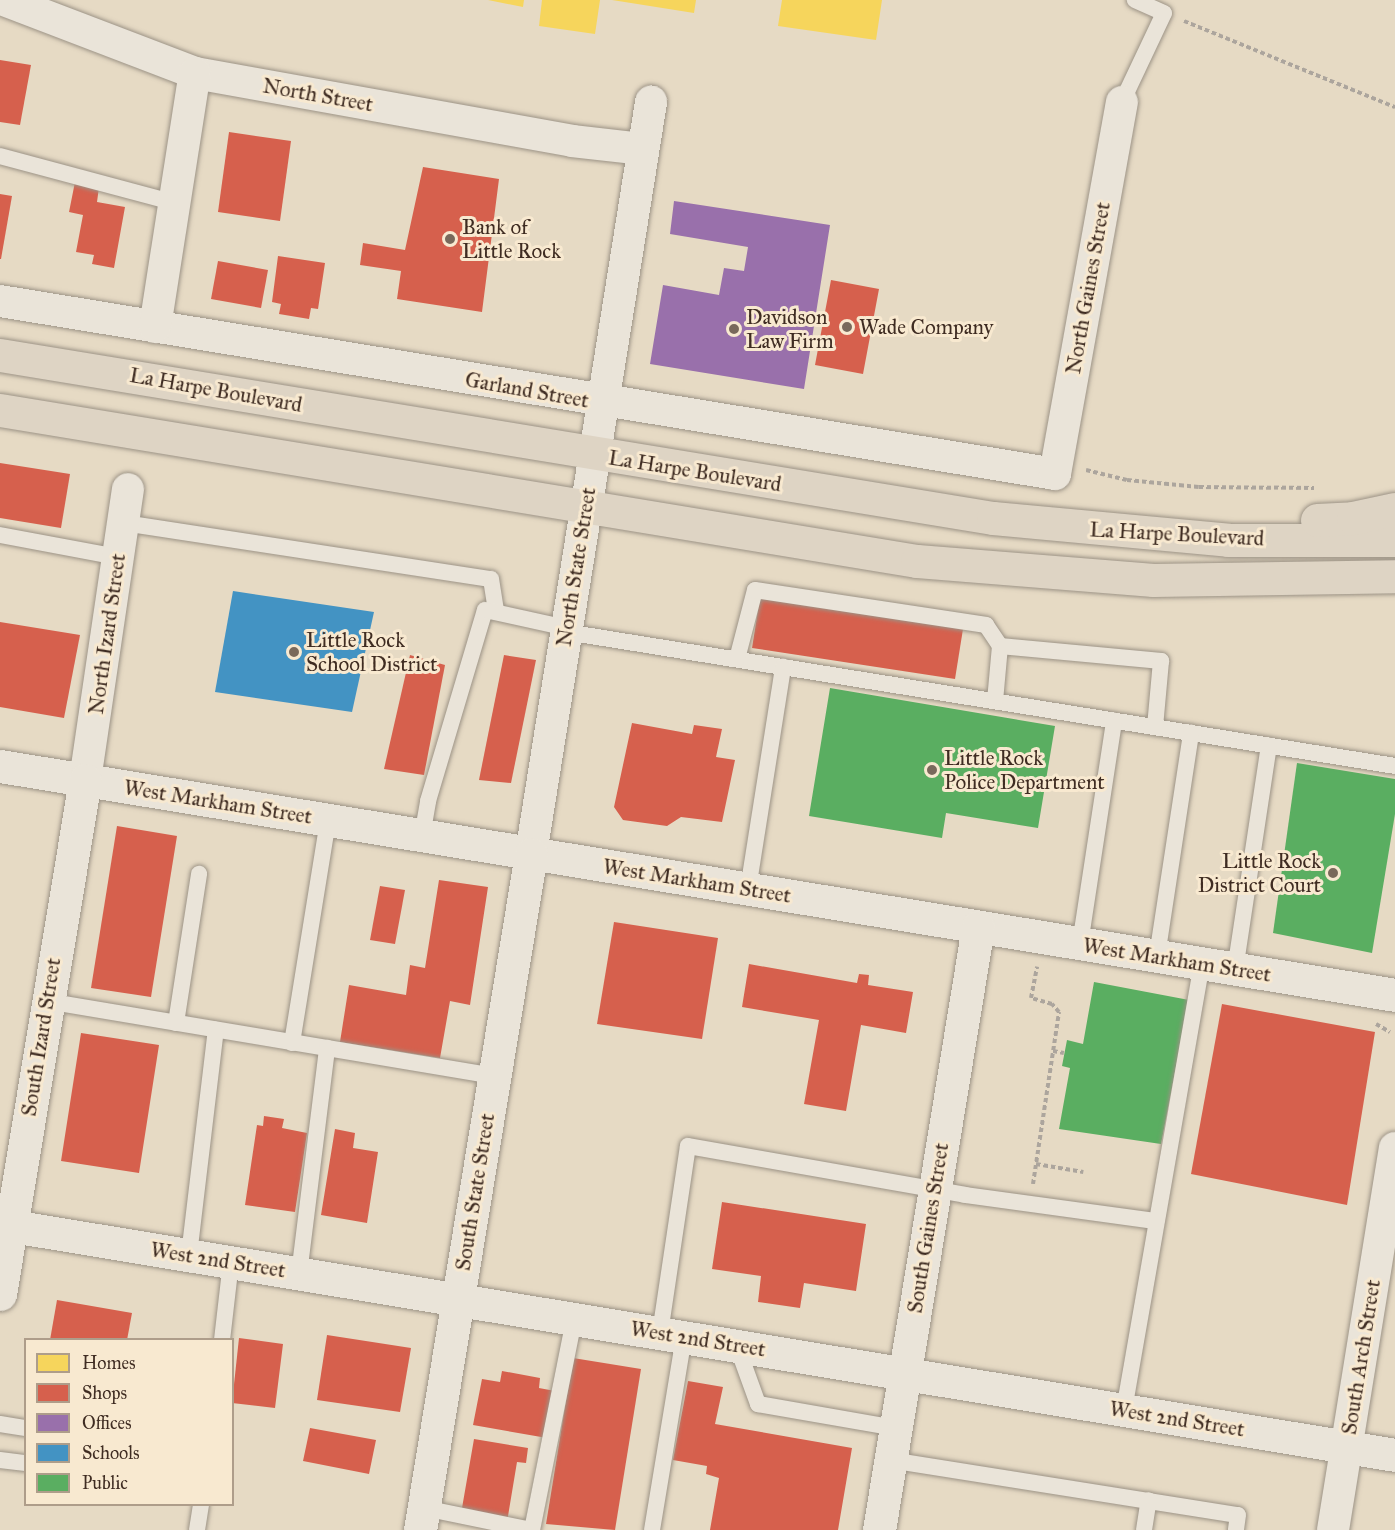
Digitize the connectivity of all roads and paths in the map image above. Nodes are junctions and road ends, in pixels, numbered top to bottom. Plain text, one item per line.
1 (4, 0) edge
2 (1135, 0) edge
3 (1164, 13) junction
4 (195, 73) junction
5 (651, 102) dead end
6 (1122, 102) joint
7 (1395, 107) edge
8 (642, 149) junction
9 (0, 156) edge
10 (172, 202) junction
11 (0, 301) edge
12 (155, 327) junction
13 (0, 355) edge
14 (601, 402) junction
15 (0, 410) edge
16 (593, 454) junction
17 (1055, 468) junction
18 (1323, 487) dead end
19 (128, 489) dead end
20 (587, 507) junction
21 (929, 508) junction
22 (1395, 509) edge
23 (124, 523) junction
24 (0, 535) edge
25 (1395, 540) edge
26 (117, 557) junction
27 (1395, 576) edge
28 (496, 612) junction
29 (567, 630) junction
30 (1000, 646) junction
31 (737, 659) junction
32 (783, 667) junction
33 (995, 701) junction
34 (1114, 721) junction
35 (1155, 727) junction
36 (1191, 733) junction
37 (1269, 746) junction
38 (0, 766) edge
39 (1395, 766) edge
40 (85, 780) junction
41 (328, 821) junction
42 (422, 836) junction
43 (531, 854) junction
44 (199, 874) dead end
45 (748, 889) junction
46 (978, 927) junction
47 (1080, 944) junction
48 (1157, 956) junction
49 (1202, 964) junction
50 (1037, 967) dead end
51 (1235, 970) junction
52 (1395, 995) edge
53 (46, 1001) junction
54 (176, 1023) junction
55 (1376, 1023) dead end
56 (216, 1030) junction
57 (1390, 1032) dead end
58 (292, 1043) junction
59 (327, 1048) junction
60 (1053, 1051) junction
61 (1064, 1053) dead end
62 (494, 1076) junction
63 (1395, 1148) edge
64 (1036, 1164) junction
65 (1083, 1172) dead end
66 (935, 1189) junction
67 (1032, 1191) dead end
68 (1156, 1221) junction
69 (6, 1225) edge
70 (1387, 1253) edge
71 (189, 1255) junction
72 (231, 1262) junction
73 (299, 1274) junction
74 (0, 1294) edge
75 (458, 1300) junction
76 (574, 1319) junction
77 (672, 1335) junction
78 (222, 1338) edge
79 (737, 1346) junction
80 (904, 1374) junction
81 (1124, 1410) junction
82 (0, 1424) edge
83 (24, 1428) edge
84 (896, 1428) junction
85 (1347, 1447) junction
86 (1395, 1455) edge
87 (0, 1460) edge
88 (890, 1460) junction
89 (24, 1463) edge
90 (1149, 1500) junction
91 (201, 1506) edge
92 (423, 1524) edge
93 (197, 1530) edge
94 (531, 1530) edge
95 (652, 1530) edge
96 (879, 1530) edge
97 (1144, 1530) edge
98 (1236, 1530) edge
99 (1333, 1530) edge

1 - 4 street, North Street
2 - 3 lane
3 - 6 lane
3 - 7 path
4 - 8 street, North Street
4 - 10 street
5 - 8 street, North State Street
6 - 17 street, North Gaines Street
8 - 14 street, North State Street
9 - 10 lane
10 - 12 street
11 - 12 street, Garland Street
12 - 14 street, Garland Street
13 - 16 main road, La Harpe Boulevard
14 - 16 street, North State Street
14 - 17 street, Garland Street
15 - 20 main road, La Harpe Boulevard
16 - 20 street, North State Street
16 - 21 main road, La Harpe Boulevard
17 - 18 path
19 - 23 street, North Izard Street
20 - 27 main road, La Harpe Boulevard
20 - 29 street, North State Street
21 - 22 main road
21 - 25 main road, La Harpe Boulevard
23 - 26 street, North Izard Street
23 - 28 lane
24 - 26 lane
26 - 40 street, North Izard Street
28 - 29 lane
28 - 42 lane
29 - 31 lane
29 - 43 street, North State Street
30 - 31 lane
30 - 33 lane
30 - 35 lane
31 - 32 lane
32 - 33 lane
32 - 45 lane
33 - 34 lane
34 - 35 lane
34 - 47 lane
35 - 36 lane
36 - 37 lane
36 - 48 lane
37 - 39 lane
37 - 51 lane
38 - 40 street, West Markham Street
40 - 41 street, West Markham Street
40 - 53 street, South Izard Street
41 - 42 street, West Markham Street
41 - 58 lane
42 - 43 street, West Markham Street
43 - 45 street, West Markham Street
43 - 62 street, South State Street
44 - 54 lane
45 - 46 street, West Markham Street
46 - 47 street, West Markham Street
46 - 66 street, South Gaines Street
47 - 48 street, West Markham Street
48 - 49 street, West Markham Street
49 - 51 street, West Markham Street
49 - 68 lane
50 - 60 path
51 - 52 street, West Markham Street
53 - 54 lane
53 - 69 street, South Izard Street
54 - 56 lane
55 - 57 path
56 - 58 lane
56 - 71 lane
58 - 59 lane
59 - 62 lane
59 - 73 lane
60 - 61 path
60 - 64 path
62 - 75 street, South State Street
63 - 70 street, South Arch Street
64 - 65 path
64 - 67 path
66 - 68 lane
66 - 77 lane
66 - 80 street, South Gaines Street
68 - 81 lane
69 - 71 street, West 2nd Street
69 - 74 street, South Izard Street
70 - 85 street, South Arch Street
71 - 72 street, West 2nd Street
72 - 73 street, West 2nd Street
72 - 78 lane
73 - 75 street, West 2nd Street
75 - 76 street, West 2nd Street
75 - 92 street, South State Street
76 - 77 street, West 2nd Street
76 - 94 lane
77 - 79 street, West 2nd Street
77 - 95 lane
79 - 80 street, West 2nd Street
79 - 84 lane
80 - 81 street, West 2nd Street
80 - 84 street, South Gaines Street
81 - 85 street, West 2nd Street
82 - 83 lane
84 - 88 street, South Gaines Street
85 - 86 street, West 2nd Street
85 - 99 street, South Arch Street
87 - 89 lane
88 - 90 lane
88 - 96 street, South Gaines Street
90 - 97 lane
90 - 98 lane
91 - 93 lane
92 - 94 lane

